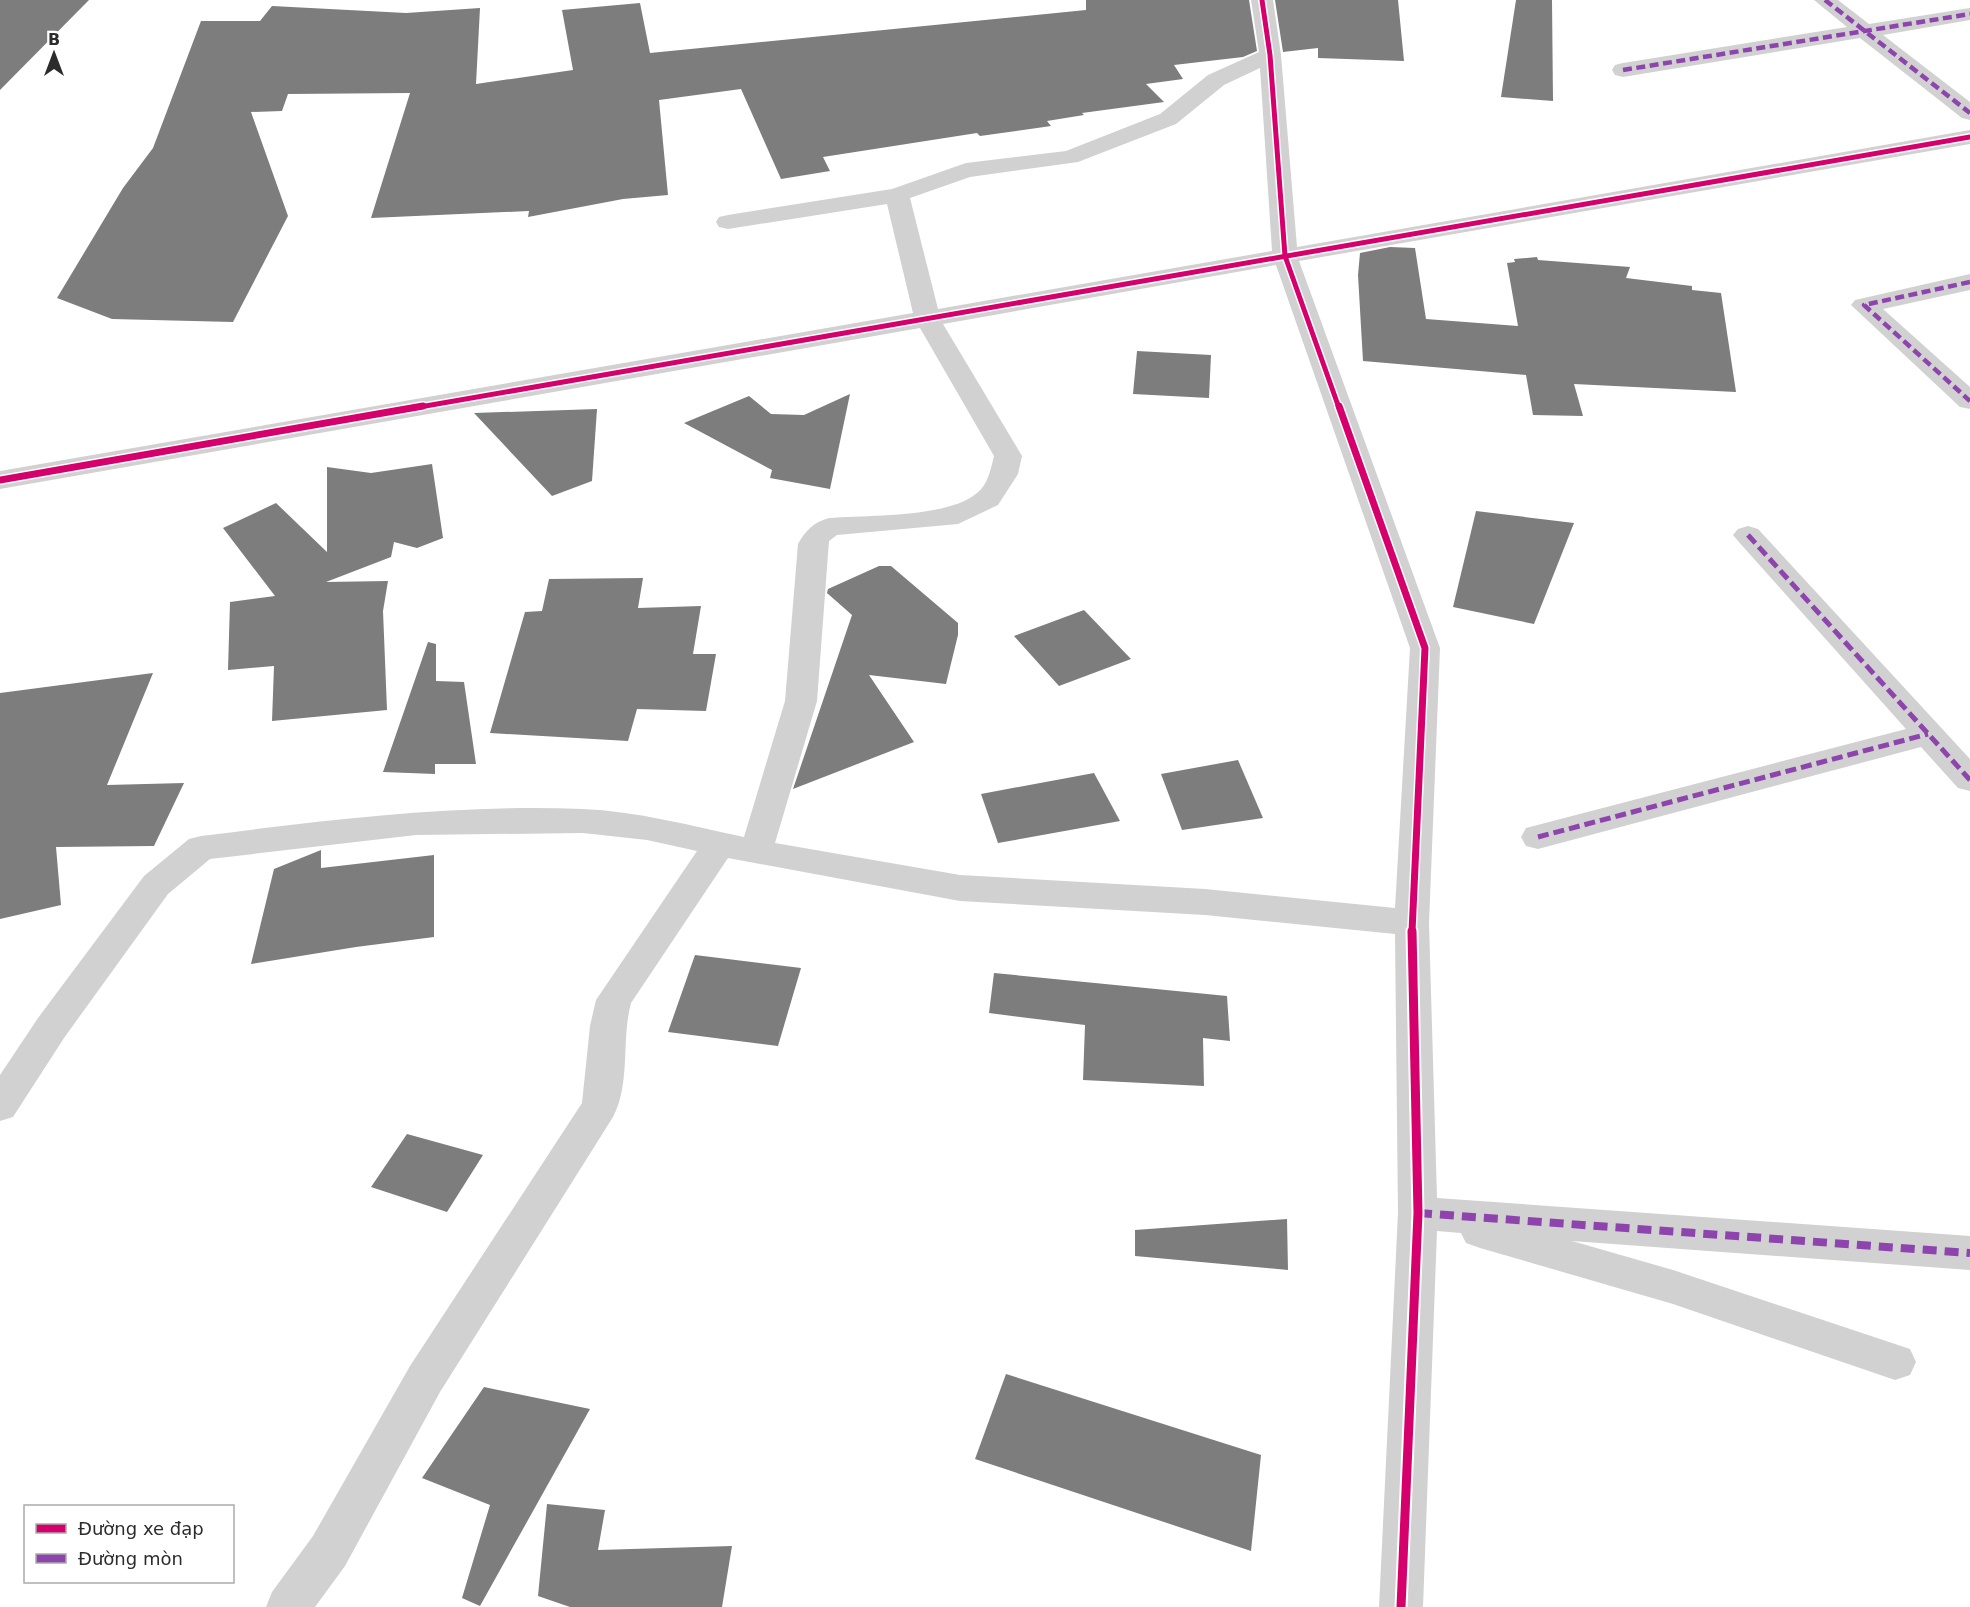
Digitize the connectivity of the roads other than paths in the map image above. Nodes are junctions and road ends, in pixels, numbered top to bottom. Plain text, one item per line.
1 (1262, 0) edge
2 (1826, 0) edge
3 (1970, 14) edge
4 (1865, 31) junction
5 (1270, 55) junction
6 (1623, 70) dead end
7 (1970, 113) edge
8 (1970, 137) edge
9 (897, 195) junction
10 (728, 222) dead end
11 (1285, 256) junction
12 (1970, 282) edge
13 (927, 318) junction
14 (1970, 400) edge
15 (0, 480) edge
16 (1748, 535) dead end
17 (1928, 734) junction
18 (1970, 780) edge
19 (1539, 837) dead end
20 (738, 848) junction
21 (1412, 923) junction
22 (0, 1106) edge
23 (1418, 1213) junction
24 (1970, 1253) edge
25 (1895, 1362) dead end
26 (288, 1607) edge
27 (1401, 1607) edge

1 - 5 street
2 - 4 street
3 - 4 street
4 - 6 street
4 - 7 street
5 - 9 street
5 - 11 street
8 - 11 street
9 - 10 street
9 - 13 street
11 - 13 street
11 - 21 street
12 - 14 street
13 - 15 street
13 - 20 street
16 - 17 street
17 - 18 street
17 - 19 street
20 - 21 street
20 - 22 street
20 - 26 street
21 - 23 street
23 - 24 street
23 - 25 street
23 - 27 street

